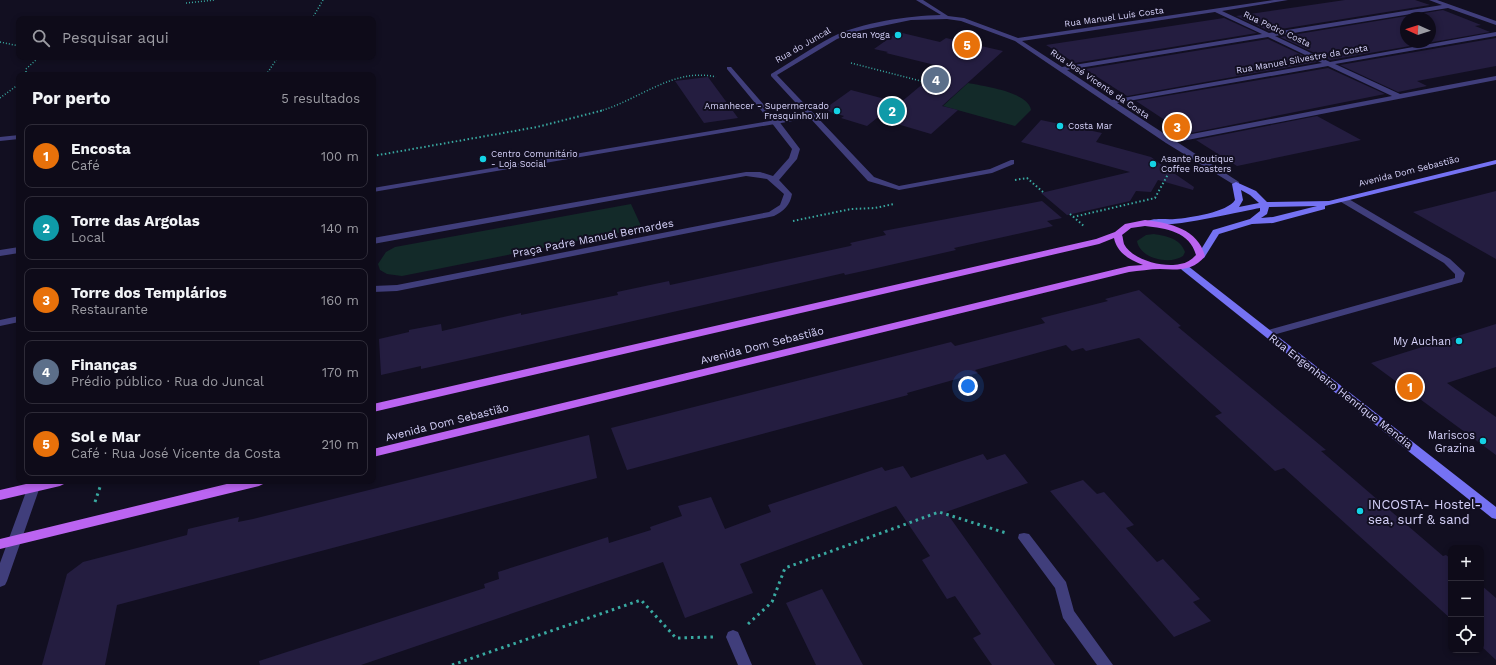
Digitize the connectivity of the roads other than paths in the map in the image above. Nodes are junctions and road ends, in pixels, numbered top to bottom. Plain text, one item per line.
1 (919, 0) edge
2 (1285, 0) edge
3 (1432, 0) edge
4 (1448, 6) junction
5 (1217, 10) junction
6 (947, 17) junction
7 (1496, 23) edge
8 (1496, 34) edge
9 (1269, 36) junction
10 (1017, 40) junction
11 (1329, 64) junction
12 (729, 68) dead end
13 (1061, 69) junction
14 (1496, 78) edge
15 (1400, 97) junction
16 (1111, 102) junction
17 (812, 116) junction
18 (775, 122) junction
19 (16, 137) edge
20 (0, 139) edge
21 (1169, 141) junction
22 (1011, 162) dead end
23 (1496, 162) edge
24 (775, 179) junction
25 (1236, 184) junction
26 (376, 189) edge
27 (1344, 200) junction
28 (1329, 203) junction
29 (1265, 205) junction
30 (1226, 211) junction
31 (1251, 221) junction
32 (1145, 223) junction
33 (1118, 234) junction
34 (376, 240) edge
35 (16, 250) edge
36 (0, 253) edge
37 (1201, 256) junction
38 (1158, 267) junction
39 (1185, 268) junction
40 (376, 289) edge
41 (16, 320) edge
42 (0, 323) edge
43 (1269, 333) junction
44 (376, 407) edge
45 (376, 452) edge
46 (35, 484) edge
47 (247, 484) edge
48 (0, 495) edge
49 (1496, 514) edge
50 (1024, 538) road end
51 (14, 541) junction
52 (0, 544) edge
53 (0, 581) edge
54 (733, 637) road end
55 (745, 665) edge
56 (1106, 665) edge

1 - 6 street
2 - 5 street, Rua Manuel Luís Costa
3 - 4 street
4 - 7 street
4 - 9 street
5 - 9 street, Rua Pedro Costa
5 - 10 street, Rua Manuel Luís Costa
6 - 10 street, Rua José Vicente da Costa
6 - 17 street, Rua do Juncal
8 - 11 street, Rua Manuel Silvestre da Costa
9 - 11 street, Rua Pedro Costa
9 - 13 street
10 - 13 street, Rua José Vicente da Costa
11 - 15 street, Rua Pedro Costa
11 - 16 street, Rua Manuel Silvestre da Costa
12 - 18 street
13 - 16 street, Rua José Vicente da Costa
14 - 15 street
15 - 21 street
16 - 21 street, Rua José Vicente da Costa
17 - 18 street
17 - 22 street
18 - 24 street
18 - 26 street
19 - 20 street
21 - 25 street, Rua José Vicente da Costa
23 - 27 main road, Avenida Dom Sebastião
24 - 34 street
24 - 40 street, Praça Padre Manuel Bernardes
25 - 29 main road
25 - 30 main road
27 - 28 main road, Avenida Dom Sebastião
27 - 43 street
28 - 29 main road, Avenida Dom Sebastião
28 - 31 main road, Avenida Dom Sebastião
29 - 30 main road, Avenida Dom Sebastião
29 - 31 main road
30 - 32 main road, Avenida Dom Sebastião
31 - 37 main road, Avenida Dom Sebastião
32 - 33 main road
32 - 37 main road
33 - 38 main road
33 - 44 main road
35 - 36 street
37 - 39 main road
38 - 39 main road
38 - 45 main road, Avenida Dom Sebastião
39 - 43 main road, Rua Engenheiro Henrique Mendia
41 - 42 street
43 - 49 main road, Rua Engenheiro Henrique Mendia
46 - 48 main road
46 - 51 street
47 - 51 main road
50 - 56 street
51 - 52 main road
51 - 53 street
54 - 55 street

